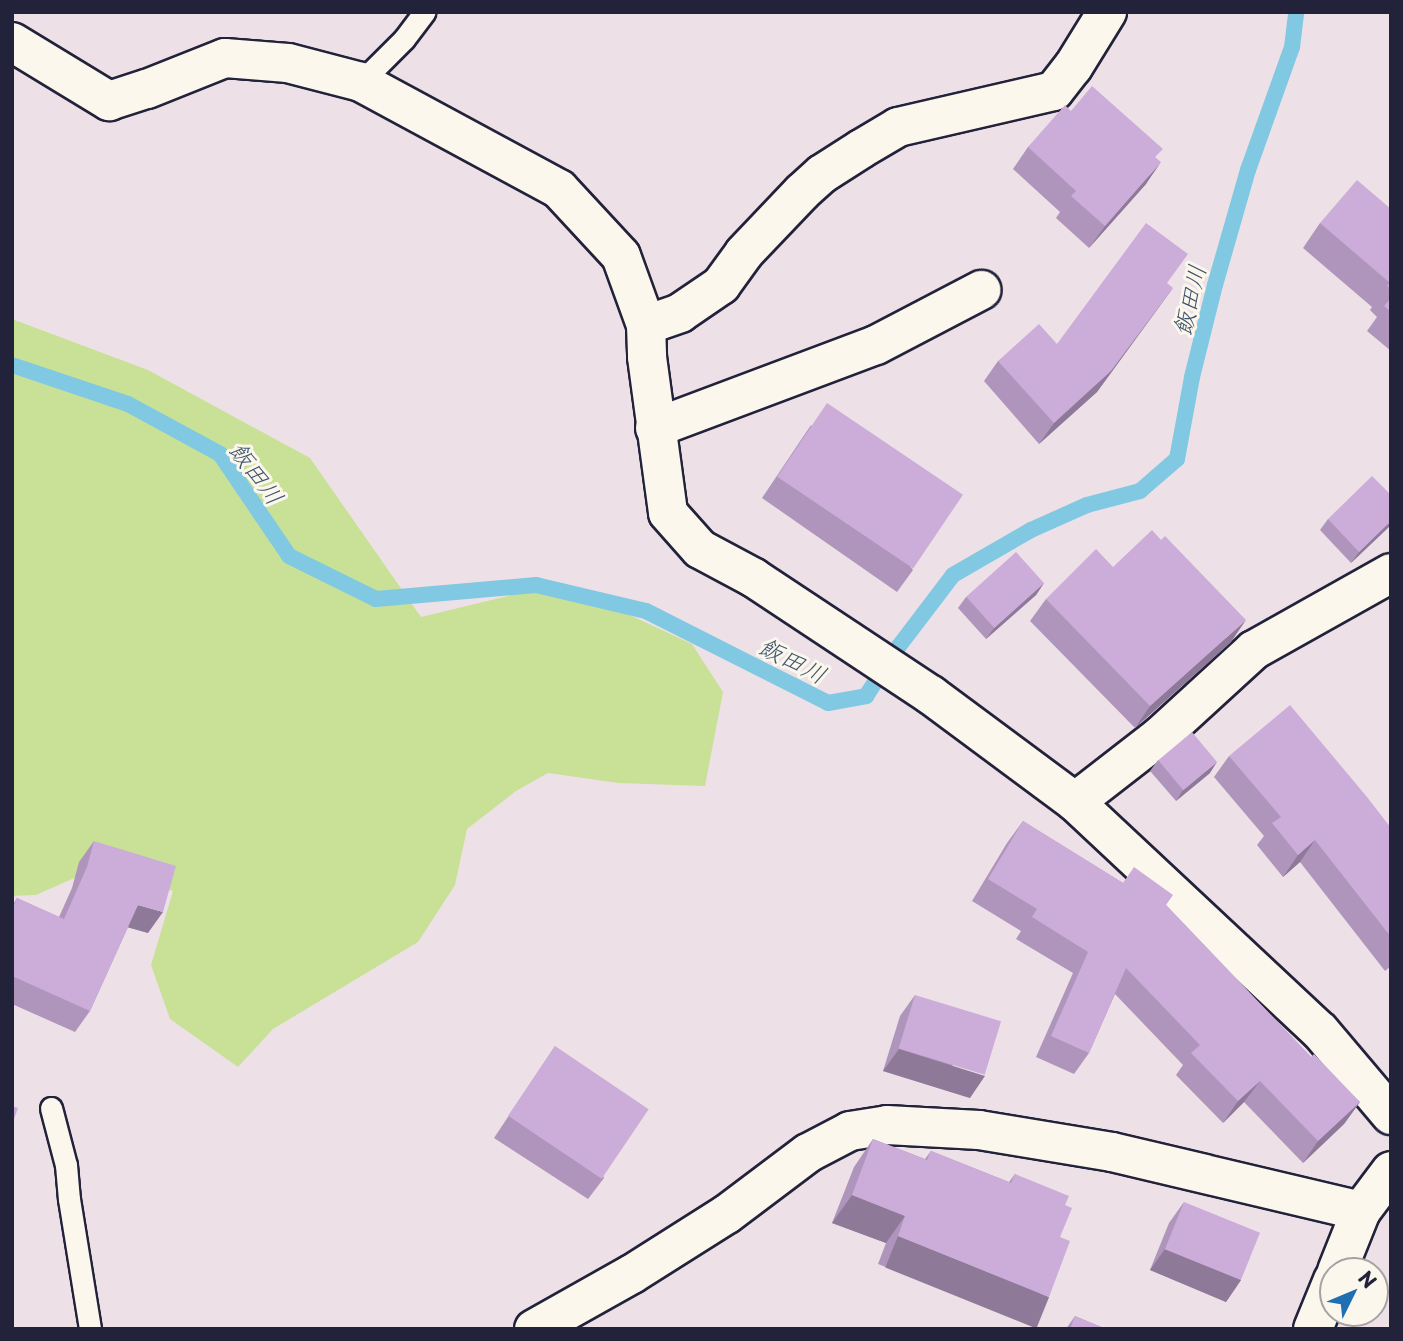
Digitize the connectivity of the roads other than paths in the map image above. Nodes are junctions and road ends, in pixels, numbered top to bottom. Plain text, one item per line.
1 (424, 12) edge
2 (1107, 12) edge
3 (12, 42) edge
4 (361, 82) junction
5 (981, 290) dead end
6 (646, 325) junction
7 (655, 428) junction
8 (1391, 573) edge
9 (1075, 802) junction
10 (51, 1108) dead end
11 (1391, 1115) edge
12 (1391, 1171) edge
13 (1361, 1211) junction
14 (1343, 1257) edge
15 (90, 1329) edge
16 (534, 1329) edge

1 - 4 lane
2 - 6 street
3 - 4 street
4 - 6 street
5 - 7 street
6 - 7 street
7 - 9 street
8 - 9 street
9 - 11 street
10 - 15 lane
12 - 13 street
13 - 14 street
13 - 16 street

